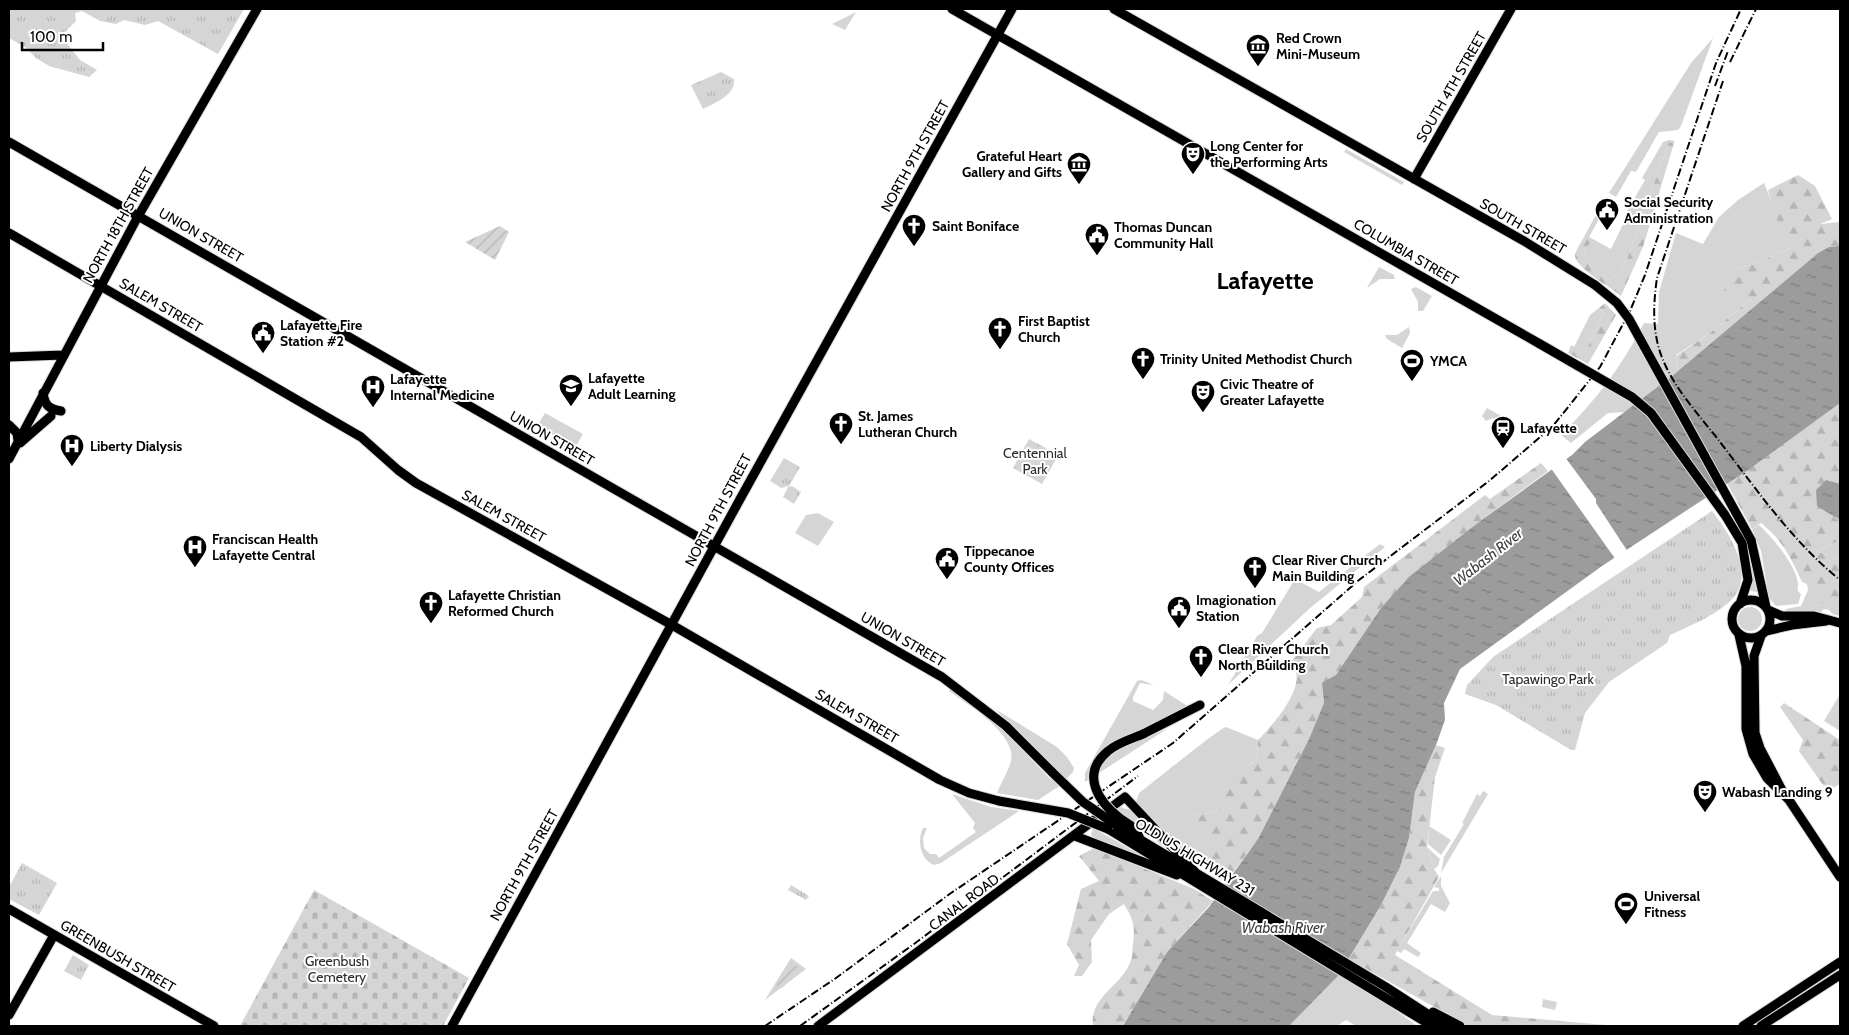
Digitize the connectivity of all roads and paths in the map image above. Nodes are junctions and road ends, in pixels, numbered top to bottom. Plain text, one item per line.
1 (257, 9) edge
2 (952, 9) edge
3 (1012, 9) edge
4 (1114, 9) edge
5 (1511, 9) edge
6 (998, 35) junction
7 (9, 142) edge
8 (1414, 180) junction
9 (138, 215) junction
10 (9, 233) edge
11 (100, 286) junction
12 (63, 355) junction
13 (9, 357) edge
14 (43, 394) junction
15 (61, 411) dead end
16 (51, 416) dead end
17 (9, 425) edge
18 (16, 445) junction
19 (9, 458) edge
20 (714, 546) junction
21 (1739, 604) junction
22 (1767, 609) junction
23 (1828, 621) junction
24 (1840, 623) edge
25 (672, 625) junction
26 (1764, 633) junction
27 (1739, 635) junction
28 (952, 682) joint
29 (1200, 705) dead end
30 (1783, 793) junction
31 (1115, 824) junction
32 (1075, 836) junction
33 (1181, 868) junction
34 (1195, 877) junction
35 (1840, 877) edge
36 (9, 909) edge
37 (54, 935) junction
38 (1840, 962) edge
39 (1840, 975) edge
40 (1386, 994) junction
41 (1416, 1005) junction
42 (9, 1015) edge
43 (214, 1026) edge
44 (452, 1026) edge
45 (818, 1026) edge
46 (1425, 1026) edge
47 (1432, 1026) edge
48 (1446, 1026) edge
49 (1460, 1026) edge
50 (1743, 1026) edge
51 (1761, 1026) edge

1 - 9 main road, NORTH 18TH STREET
2 - 6 main road, COLUMBIA STREET
3 - 6 main road, NORTH 9TH STREET
4 - 8 main road, SOUTH STREET
5 - 8 main road, SOUTH 4TH STREET
6 - 20 main road, NORTH 9TH STREET
6 - 21 main road, COLUMBIA STREET, bridge
7 - 9 main road, UNION STREET
8 - 22 main road, SOUTH STREET, bridge
9 - 11 main road, NORTH 18TH STREET
9 - 20 main road, UNION STREET
10 - 11 main road, SALEM STREET
11 - 12 main road, NORTH 18TH STREET
11 - 25 main road, SALEM STREET
12 - 13 main road
12 - 14 main road, NORTH 18TH STREET
14 - 15 main road
14 - 18 main road, NORTH 18TH STREET
16 - 18 main road
17 - 18 main road
18 - 19 main road, NORTH 18TH STREET
20 - 25 main road, NORTH 9TH STREET
20 - 28 main road, UNION STREET
21 - 22 main road
21 - 27 main road
22 - 23 main road
22 - 26 main road
23 - 24 main road
23 - 26 main road
25 - 31 main road, SALEM STREET, bridge
25 - 44 main road, NORTH 9TH STREET
26 - 27 main road
26 - 30 main road
27 - 30 main road
28 - 31 main road, OLD US HIGHWAY 231, bridge
29 - 31 main road, bridge
30 - 35 main road
31 - 33 main road
31 - 33 main road, OLD US HIGHWAY 231
32 - 33 main road
32 - 33 main road, CANAL ROAD
32 - 45 main road, CANAL ROAD
33 - 34 main road
33 - 34 main road
34 - 40 main road, OLD US HIGHWAY 231
34 - 40 main road, OLD US HIGHWAY 231
36 - 37 main road, GREENBUSH STREET
37 - 42 main road
37 - 43 main road, GREENBUSH STREET
38 - 50 main road
39 - 51 main road
40 - 41 main road, OLD US HIGHWAY 231
40 - 46 main road
40 - 47 main road, OLD US HIGHWAY 231
41 - 48 main road, OLD US HIGHWAY 231
41 - 49 main road

